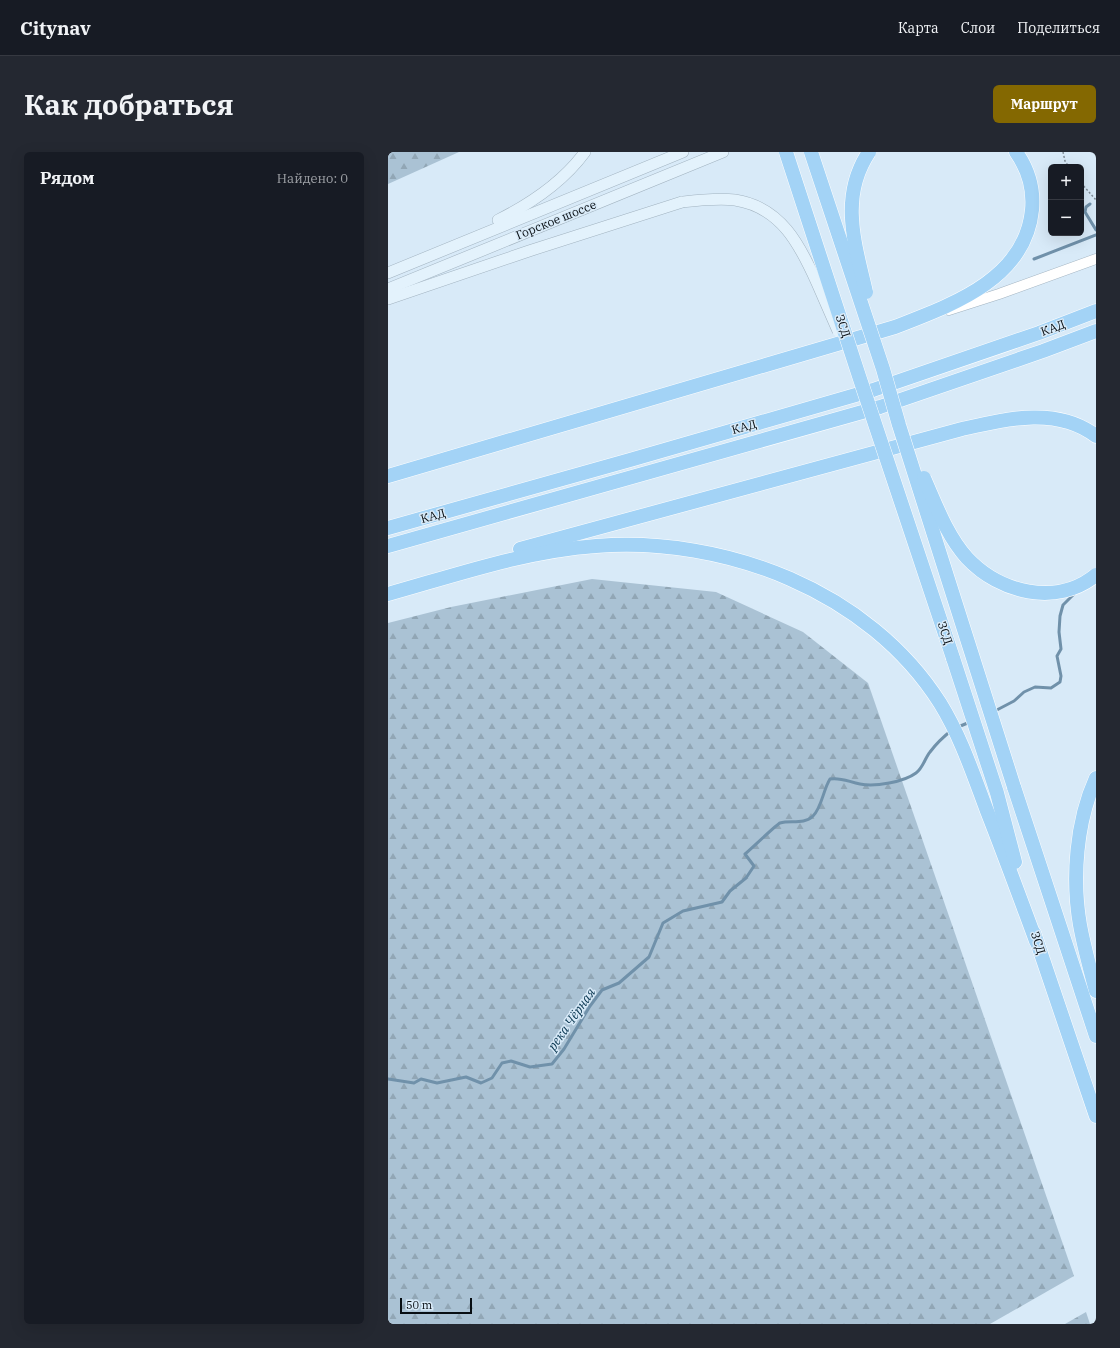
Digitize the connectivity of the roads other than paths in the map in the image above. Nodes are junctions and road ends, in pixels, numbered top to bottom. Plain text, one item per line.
1 (585, 152) edge
2 (683, 152) edge
3 (723, 152) edge
4 (786, 152) edge
5 (811, 152) edge
6 (869, 152) edge
7 (1016, 152) edge
8 (435, 253) junction
9 (1096, 259) edge
10 (388, 273) edge
11 (388, 289) edge
12 (388, 299) edge
13 (1096, 311) edge
14 (895, 327) junction
15 (1096, 331) edge
16 (883, 369) junction
17 (859, 376) junction
18 (899, 425) junction
19 (1096, 436) edge
20 (388, 476) edge
21 (388, 528) edge
22 (388, 546) edge
23 (1096, 575) edge
24 (388, 585) edge
25 (388, 594) edge
26 (1096, 778) edge
27 (1036, 941) junction
28 (1096, 991) edge
29 (1096, 1036) edge
30 (1096, 1116) edge

1 - 8 main road
2 - 8 main road, Горское шоссе
3 - 11 main road, Горское шоссе
4 - 17 highway, ЗСД, bridge
5 - 16 highway, ЗСД, bridge
6 - 16 highway, bridge
7 - 14 highway
8 - 10 main road, Горское шоссе
9 - 14 street
12 - 17 main road, bridge
13 - 21 highway, КАД
14 - 20 highway
15 - 22 highway, КАД
16 - 18 highway, ЗСД, bridge
17 - 27 highway, ЗСД, bridge
18 - 23 highway, bridge
18 - 29 highway, ЗСД, bridge
19 - 24 highway
25 - 27 highway
26 - 28 highway
27 - 30 highway, ЗСД

